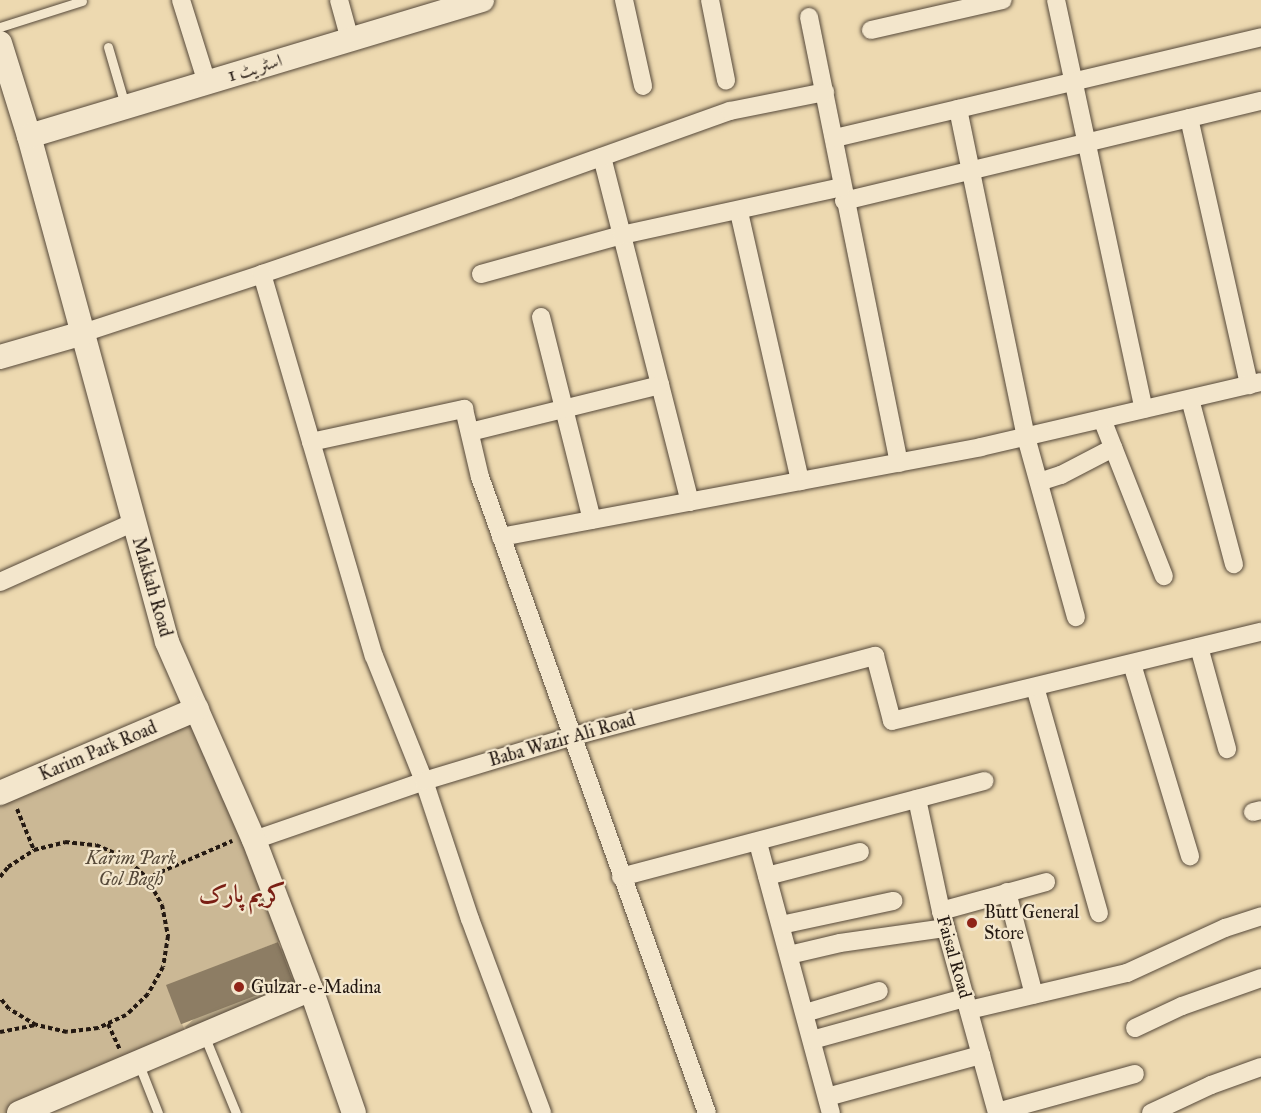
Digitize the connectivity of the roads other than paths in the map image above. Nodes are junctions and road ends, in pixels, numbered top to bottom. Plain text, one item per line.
1 (181, 0) edge
2 (339, 0) edge
3 (482, 0) edge
4 (624, 0) edge
5 (710, 0) edge
6 (1003, 0) edge
7 (1056, 0) edge
8 (82, 1) edge
9 (809, 17) dead end
10 (0, 27) edge
11 (872, 30) dead end
12 (1260, 39) edge
13 (350, 40) junction
14 (0, 43) edge
15 (108, 47) dead end
16 (726, 80) dead end
17 (1074, 82) junction
18 (207, 83) junction
19 (643, 86) dead end
20 (825, 92) junction
21 (1261, 101) edge
22 (125, 107) junction
23 (958, 109) junction
24 (1189, 118) junction
25 (28, 136) junction
26 (834, 138) junction
27 (1087, 143) junction
28 (602, 157) junction
29 (971, 170) junction
30 (843, 194) junction
31 (739, 212) junction
32 (622, 235) junction
33 (262, 274) junction
34 (481, 274) dead end
35 (541, 317) dead end
36 (83, 333) junction
37 (0, 357) edge
38 (1255, 384) edge
39 (660, 385) junction
40 (1190, 399) junction
41 (564, 408) junction
42 (1144, 410) junction
43 (1102, 420) junction
44 (470, 432) junction
45 (1026, 437) junction
46 (311, 442) junction
47 (1113, 447) junction
48 (899, 463) junction
49 (800, 481) junction
50 (1039, 482) junction
51 (690, 501) junction
52 (592, 520) junction
53 (134, 522) junction
54 (501, 537) junction
55 (1234, 564) dead end
56 (1164, 576) dead end
57 (0, 582) edge
58 (1076, 617) dead end
59 (1261, 632) edge
60 (1199, 646) junction
61 (1132, 664) junction
62 (1035, 687) junction
63 (197, 709) junction
64 (570, 736) junction
65 (1227, 749) dead end
66 (424, 781) junction
67 (985, 781) dead end
68 (4, 791) edge
69 (917, 799) junction
70 (253, 837) junction
71 (758, 843) junction
72 (860, 852) dead end
73 (1190, 856) dead end
74 (768, 876) junction
75 (621, 877) junction
76 (1046, 882) dead end
77 (1007, 892) junction
78 (893, 901) dead end
79 (1099, 914) dead end
80 (1261, 916) edge
81 (943, 919) junction
82 (781, 925) junction
83 (789, 955) junction
84 (1261, 978) edge
85 (311, 989) junction
86 (879, 991) dead end
87 (1034, 994) junction
88 (967, 1004) junction
89 (804, 1013) junction
90 (1135, 1028) dead end
91 (204, 1034) junction
92 (812, 1040) junction
93 (981, 1055) junction
94 (138, 1062) junction
95 (1261, 1067) edge
96 (1134, 1074) dead end
97 (829, 1105) edge
98 (19, 1113) edge
99 (158, 1113) edge
100 (236, 1113) edge
101 (354, 1113) edge
102 (542, 1113) edge
103 (707, 1113) edge
104 (997, 1113) edge
105 (1151, 1113) edge

1 - 18 street
2 - 13 street
3 - 13 street, اسٹریٹ 1
4 - 19 street
5 - 16 street
6 - 11 street
7 - 17 street
8 - 10 lane
9 - 20 street
12 - 17 street
13 - 18 street, اسٹریٹ 1
14 - 25 street, Makkah Road
15 - 22 lane
17 - 23 street
17 - 27 street
18 - 22 street, اسٹریٹ 1
20 - 26 street
20 - 28 street
21 - 24 street
22 - 25 street, اسٹریٹ 1
23 - 26 street
23 - 29 street
24 - 27 street
24 - 38 street
25 - 36 street, Makkah Road
26 - 30 street
27 - 29 street
27 - 42 street
28 - 32 street
28 - 33 street
29 - 30 street
29 - 45 street
30 - 31 street
30 - 48 street
31 - 32 street
31 - 49 street
32 - 34 street
32 - 39 street
33 - 36 street
33 - 46 street
35 - 41 street
36 - 37 street
36 - 53 street, Makkah Road
38 - 40 street
39 - 41 street
39 - 51 street
40 - 42 street
40 - 55 street
41 - 44 street
41 - 52 street
42 - 43 street
43 - 45 street
43 - 47 street
44 - 46 street
44 - 54 street
45 - 48 street
45 - 50 street
46 - 66 street
47 - 50 street
47 - 56 street
48 - 49 street
49 - 51 street
50 - 58 street
51 - 52 street
52 - 54 street
53 - 57 street
53 - 63 street, Makkah Road
54 - 64 street
59 - 60 street
60 - 61 street
60 - 65 street
61 - 62 street
61 - 73 street
62 - 64 street, Baba Wazir Ali Road
62 - 79 street
63 - 68 street, Karim Park Road
63 - 70 street, Makkah Road
64 - 66 street, Baba Wazir Ali Road
64 - 75 street
66 - 70 street, Baba Wazir Ali Road
66 - 102 street
67 - 69 street
69 - 71 street
69 - 81 street, Faisal Road
70 - 85 street, Makkah Road
71 - 74 street
71 - 75 street
72 - 74 street
74 - 82 street
75 - 103 street
76 - 77 street
77 - 81 street
77 - 87 street
78 - 82 street
80 - 87 street
81 - 83 street
81 - 88 street, Faisal Road
82 - 83 street
83 - 89 street
84 - 90 street
85 - 91 street
85 - 101 street, Makkah Road
86 - 89 street
87 - 88 street
88 - 92 street
88 - 93 street, Faisal Road
89 - 92 street
91 - 94 street
91 - 100 lane
92 - 97 street
93 - 97 street
93 - 104 street, Faisal Road
94 - 98 street
94 - 99 lane
95 - 105 street
96 - 104 street

